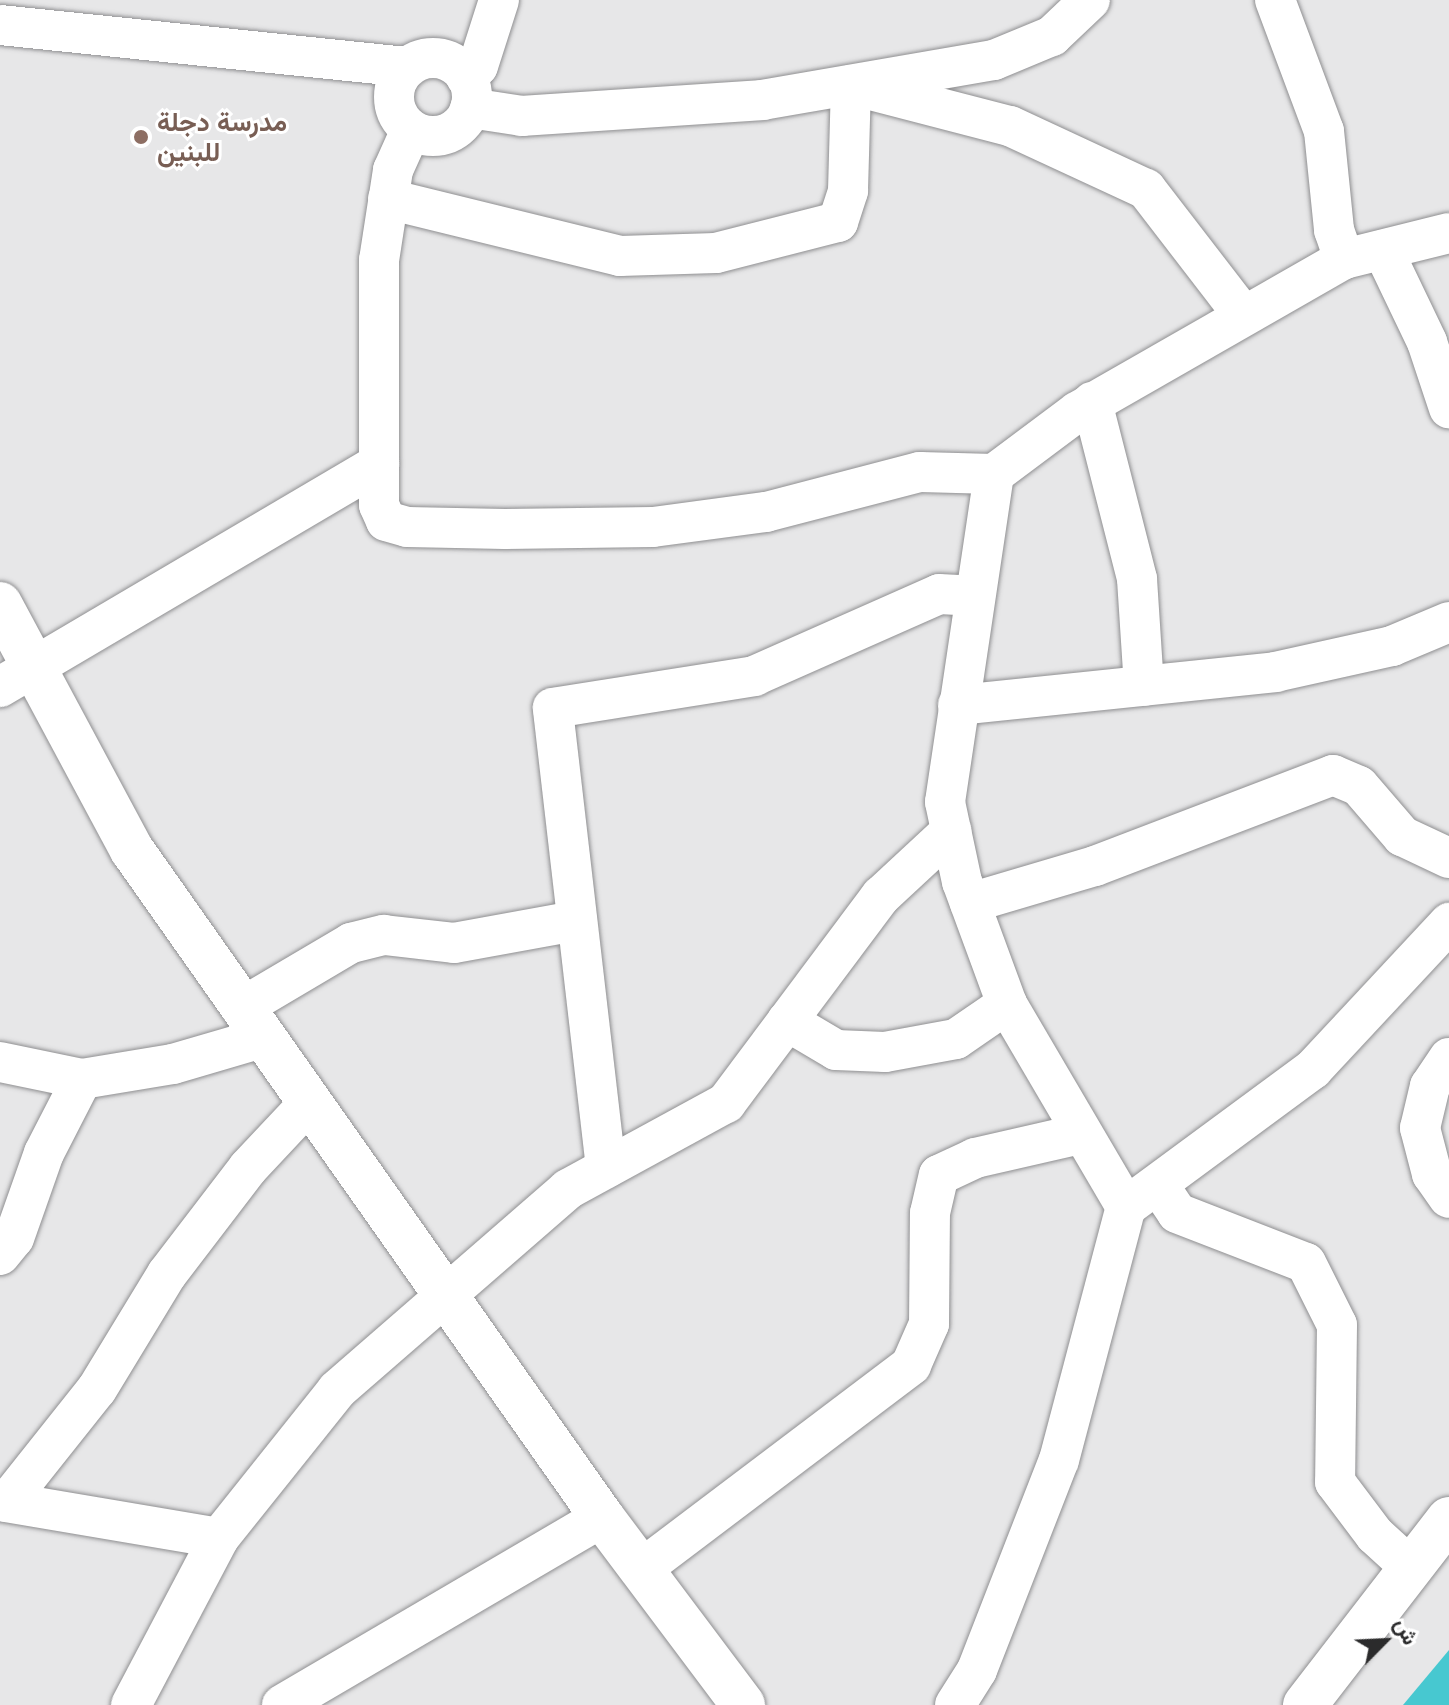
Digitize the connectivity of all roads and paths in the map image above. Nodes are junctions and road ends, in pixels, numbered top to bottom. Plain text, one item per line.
1 (499, 0) edge
2 (1090, 0) edge
3 (1275, 0) edge
4 (0, 25) edge
5 (408, 67) junction
6 (851, 85) junction
7 (468, 92) junction
8 (411, 130) junction
9 (388, 199) junction
10 (1449, 233) edge
11 (1383, 250) junction
12 (1344, 259) junction
13 (1243, 315) junction
14 (1092, 402) junction
15 (1449, 408) edge
16 (379, 464) junction
17 (994, 474) junction
18 (973, 596) junction
19 (0, 604) edge
20 (1449, 622) edge
21 (15, 678) edge
22 (1144, 686) junction
23 (958, 705) junction
24 (951, 831) junction
25 (1449, 858) edge
26 (970, 903) junction
27 (575, 921) junction
28 (1446, 932) edge
29 (1007, 1004) junction
30 (787, 1021) junction
31 (252, 1023) junction
32 (1449, 1058) edge
33 (0, 1062) edge
34 (82, 1079) junction
35 (310, 1102) junction
36 (1080, 1134) junction
37 (606, 1168) junction
38 (1159, 1186) junction
39 (1449, 1198) edge
40 (1126, 1207) junction
41 (0, 1255) edge
42 (443, 1293) junction
43 (4, 1501) edge
44 (602, 1517) junction
45 (1449, 1519) edge
46 (219, 1538) junction
47 (643, 1568) junction
48 (1411, 1568) junction
49 (131, 1705) edge
50 (282, 1705) edge
51 (743, 1705) edge
52 (955, 1705) edge
53 (1305, 1705) edge

1 - 7 street
2 - 6 street
3 - 12 street
4 - 5 street
5 - 7 street
5 - 8 street
6 - 7 street
6 - 9 street
6 - 13 street
7 - 8 street
8 - 9 street
9 - 16 street
10 - 11 street
11 - 12 street
11 - 15 street
12 - 13 street
13 - 14 street
14 - 17 street
14 - 22 street
16 - 17 street
16 - 21 street
17 - 18 street
18 - 23 street
18 - 27 street
19 - 21 main road
20 - 22 street
21 - 31 main road
22 - 23 street
23 - 24 street
24 - 26 street
24 - 30 street
25 - 26 street
26 - 29 street
27 - 31 street
27 - 37 street
28 - 38 street
29 - 30 street
29 - 36 street
30 - 37 street
31 - 34 street
31 - 35 main road
32 - 39 street
33 - 34 street
34 - 41 street
35 - 42 main road
35 - 43 street
36 - 40 street
36 - 47 street
37 - 42 street
38 - 40 street
38 - 48 street
40 - 52 street
42 - 44 main road
42 - 46 street
43 - 46 street
44 - 47 main road
44 - 50 street
45 - 48 main road
46 - 49 street
47 - 51 main road
48 - 53 main road

